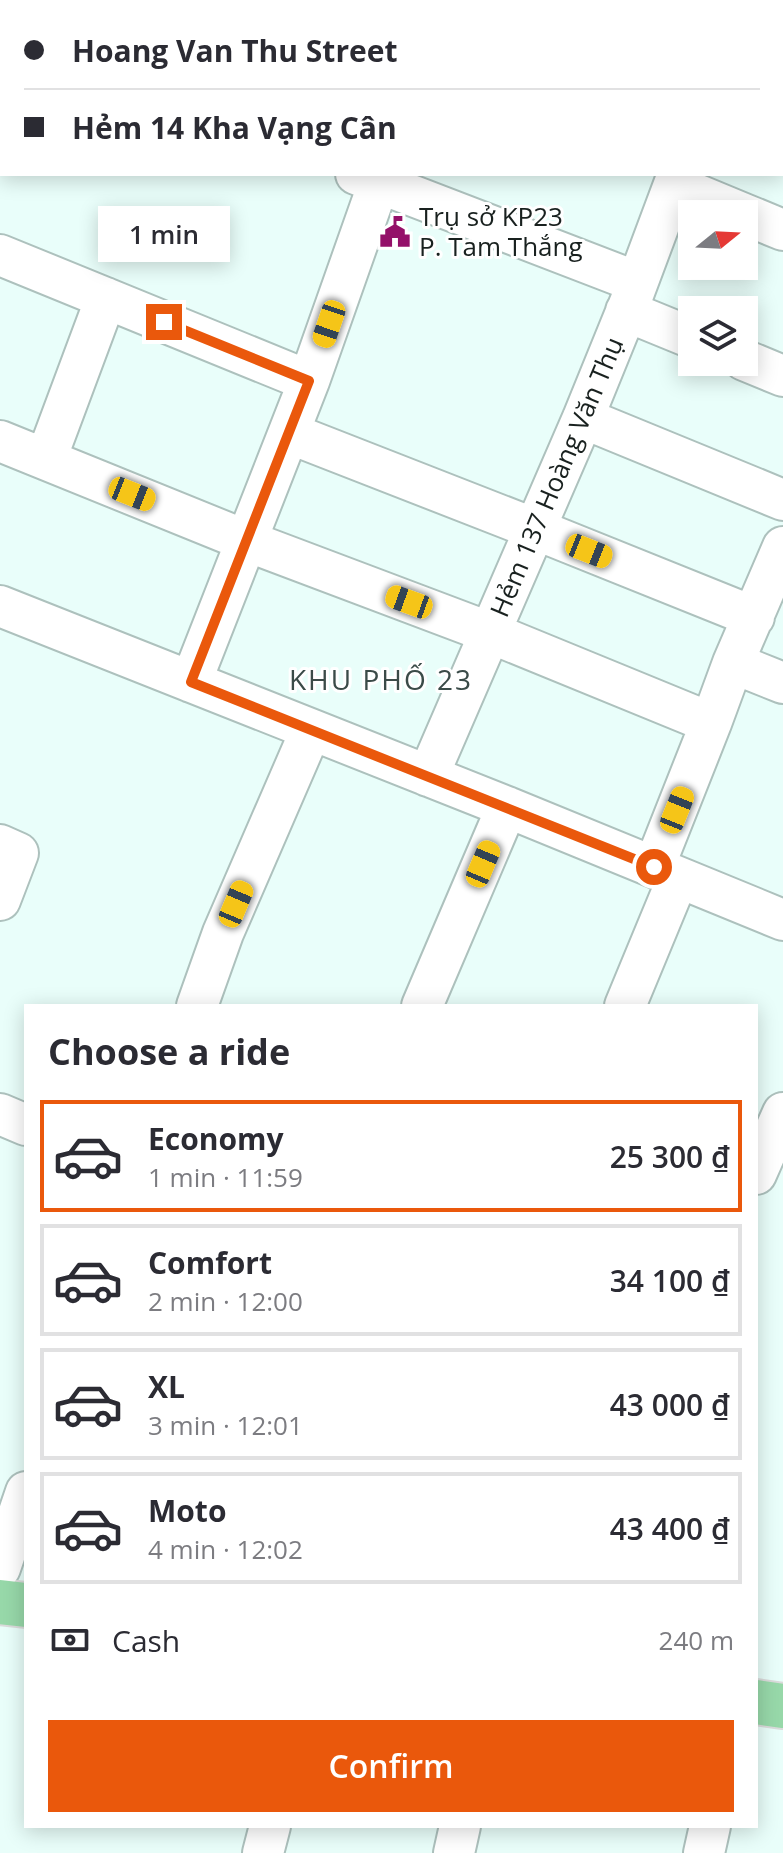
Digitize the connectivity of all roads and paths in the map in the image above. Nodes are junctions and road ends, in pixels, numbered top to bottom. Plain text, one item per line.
1 (372, 177) edge
2 (676, 179) edge
3 (717, 200) edge
4 (758, 220) edge
5 (783, 230) edge
6 (0, 255) edge
7 (632, 297) junction
8 (106, 298) junction
9 (678, 328) edge
10 (758, 366) edge
11 (783, 376) edge
12 (309, 381) junction
13 (583, 418) junction
14 (289, 433) junction
15 (0, 441) edge
16 (46, 459) junction
17 (783, 500) edge
18 (535, 529) junction
19 (247, 541) junction
20 (783, 547) edge
21 (0, 606) edge
22 (754, 617) junction
23 (491, 633) junction
24 (733, 663) junction
25 (191, 682) junction
26 (783, 683) edge
27 (711, 723) junction
28 (311, 730) junction
29 (428, 776) junction
30 (507, 807) junction
31 (0, 845) edge
32 (666, 872) junction
33 (0, 900) edge
34 (783, 920) edge
35 (198, 1004) edge
36 (423, 1004) edge
37 (626, 1004) edge
38 (783, 1113) edge
39 (0, 1114) edge
40 (24, 1124) edge
41 (758, 1169) edge
42 (24, 1498) edge
43 (0, 1568) edge
44 (0, 1602) edge
45 (24, 1605) edge
46 (758, 1702) edge
47 (783, 1706) edge
48 (269, 1828) edge
49 (460, 1828) edge
50 (710, 1828) edge
51 (263, 1853) edge
52 (454, 1853) edge
53 (704, 1853) edge

1 - 7 street
1 - 12 street
2 - 3 street
2 - 7 street, Hẻm 137 Hoàng Văn Thụ
4 - 5 street
6 - 8 street
7 - 9 street
7 - 13 street, Hẻm 137 Hoàng Văn Thụ
8 - 12 street
8 - 16 street
10 - 11 street
12 - 14 street
13 - 17 street
13 - 18 street, Hẻm 137 Hoàng Văn Thụ
14 - 18 street
14 - 19 street
15 - 16 street
16 - 19 street
18 - 22 street
18 - 23 street, Hẻm 137 Hoàng Văn Thụ
19 - 23 street
19 - 25 street
20 - 22 street
21 - 25 street
22 - 24 street
23 - 27 street
23 - 29 street, Hẻm 137 Hoàng Văn Thụ
24 - 26 street
24 - 27 street
25 - 28 street
27 - 32 street
28 - 29 street
28 - 35 street
29 - 30 street
30 - 32 street
30 - 36 street
31 - 33 street
32 - 34 street
32 - 37 street
38 - 41 street
39 - 40 street
42 - 43 street
44 - 45 main road
46 - 47 main road
48 - 51 street
49 - 52 street
50 - 53 street

